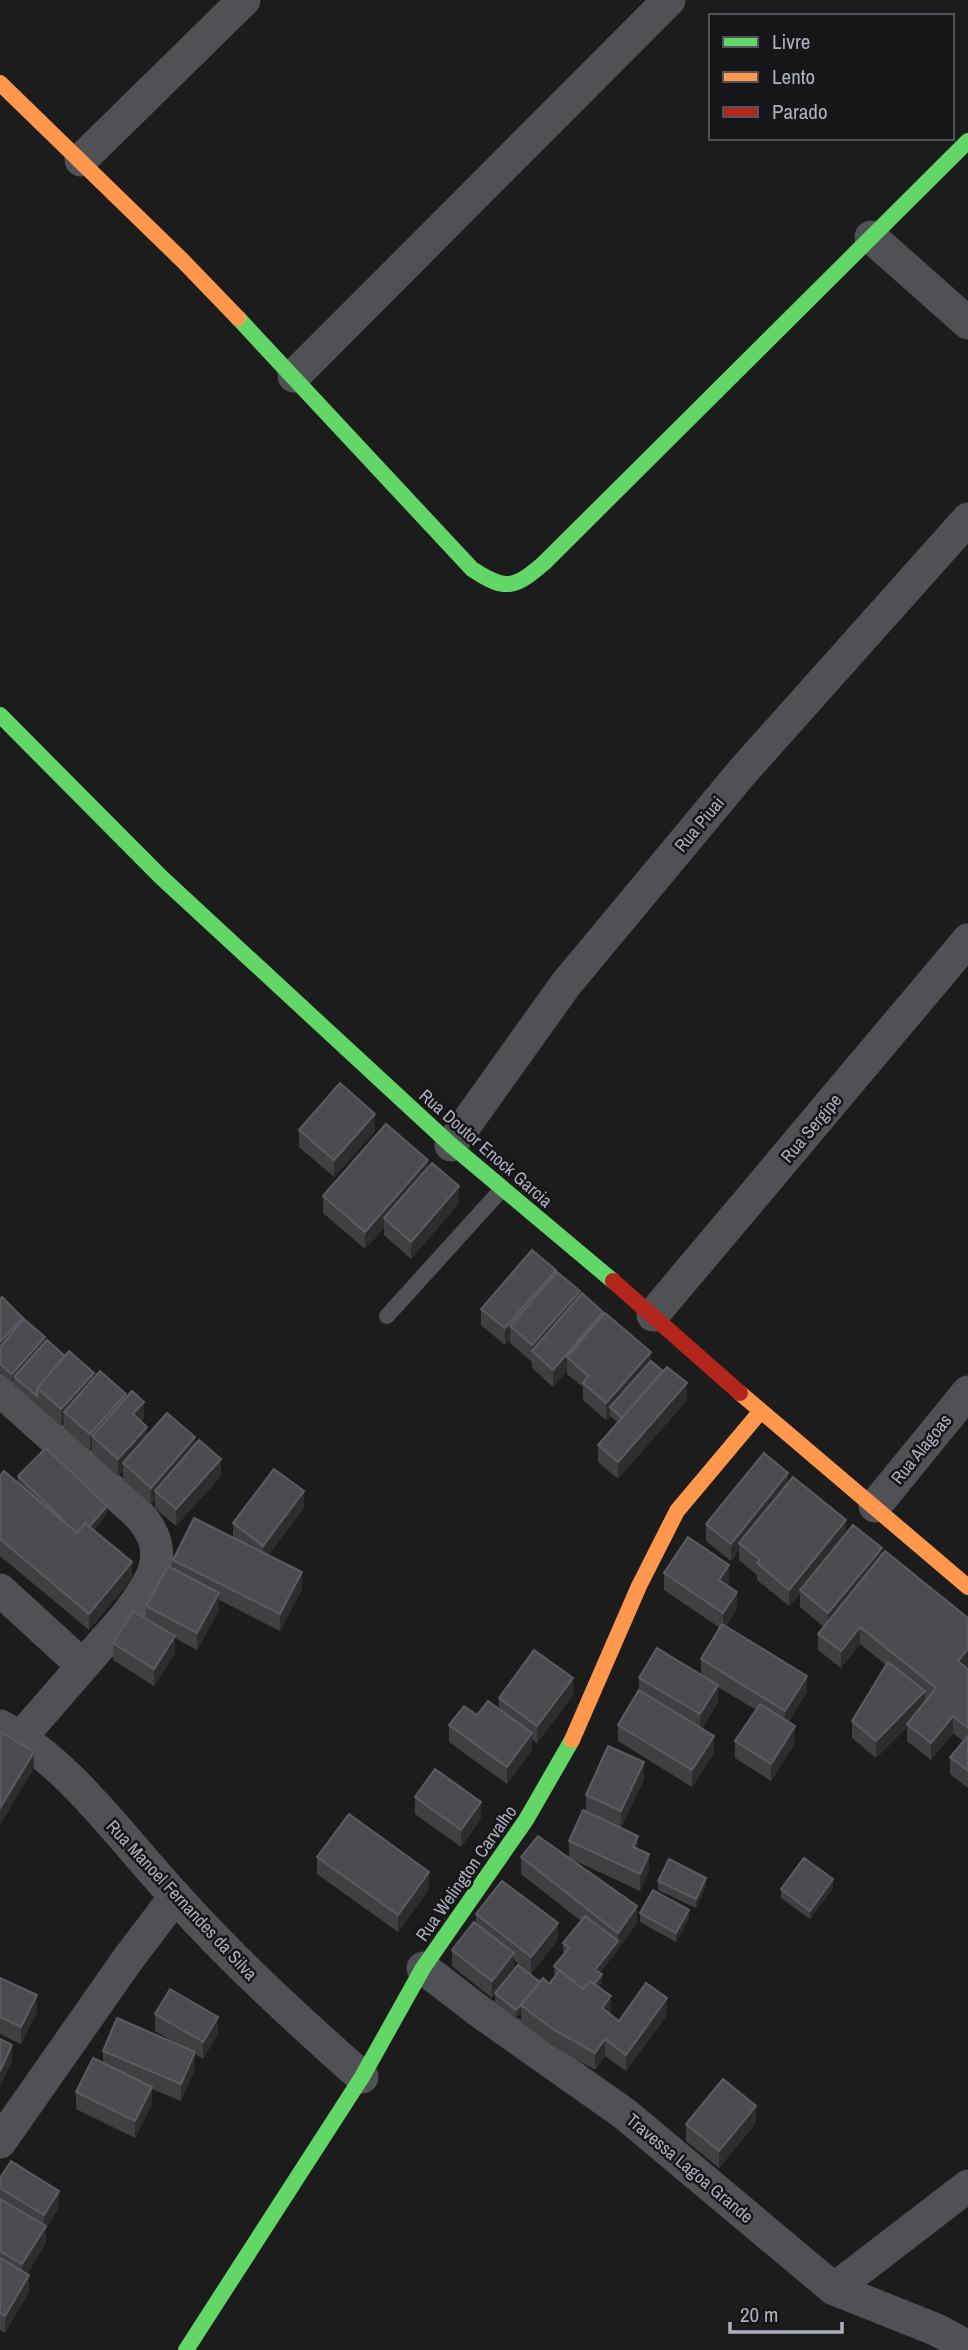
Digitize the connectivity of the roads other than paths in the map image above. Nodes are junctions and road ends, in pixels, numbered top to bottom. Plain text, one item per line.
1 (244, 0) edge
2 (669, 0) edge
3 (0, 83) edge
4 (968, 141) edge
5 (80, 160) junction
6 (871, 237) junction
7 (968, 323) edge
8 (294, 376) junction
9 (968, 519) edge
10 (0, 715) edge
11 (968, 940) edge
12 (451, 1145) junction
13 (502, 1189) junction
14 (387, 1315) dead end
15 (653, 1315) junction
16 (0, 1390) edge
17 (968, 1392) edge
18 (761, 1411) junction
19 (875, 1506) junction
20 (968, 1587) edge
21 (0, 1590) edge
22 (82, 1665) junction
23 (10, 1732) edge
24 (175, 1897) junction
25 (423, 1968) junction
26 (362, 2077) junction
27 (0, 2142) edge
28 (968, 2186) edge
29 (834, 2289) junction
30 (968, 2347) edge
31 (186, 2350) edge

1 - 5 street
2 - 8 street
3 - 5 street
4 - 6 street
5 - 8 street
6 - 7 street
6 - 8 street
9 - 12 street, Rua Piuai
10 - 12 street, Rua Doutor Enock Garcia
11 - 15 street, Rua Sergipe
12 - 13 street, Rua Doutor Enock Garcia
13 - 14 lane
13 - 15 street, Rua Doutor Enock Garcia
15 - 18 street, Rua Doutor Enock Garcia
16 - 22 street
17 - 19 street, Rua Alagoas
18 - 19 street, Rua Doutor Enock Garcia
18 - 25 street, Rua Welington Carvalho
19 - 20 street, Rua Doutor Enock Garcia
21 - 22 street
22 - 23 street
23 - 24 street, Rua Manoel Fernandes da Silva
24 - 26 street, Rua Manoel Fernandes da Silva
24 - 27 street
25 - 26 street, Rua Welington Carvalho
25 - 29 street, Travessa Lagoa Grande
26 - 31 street, Rua Welington Carvalho
28 - 29 street
29 - 30 street, Travessa Lagoa Grande

